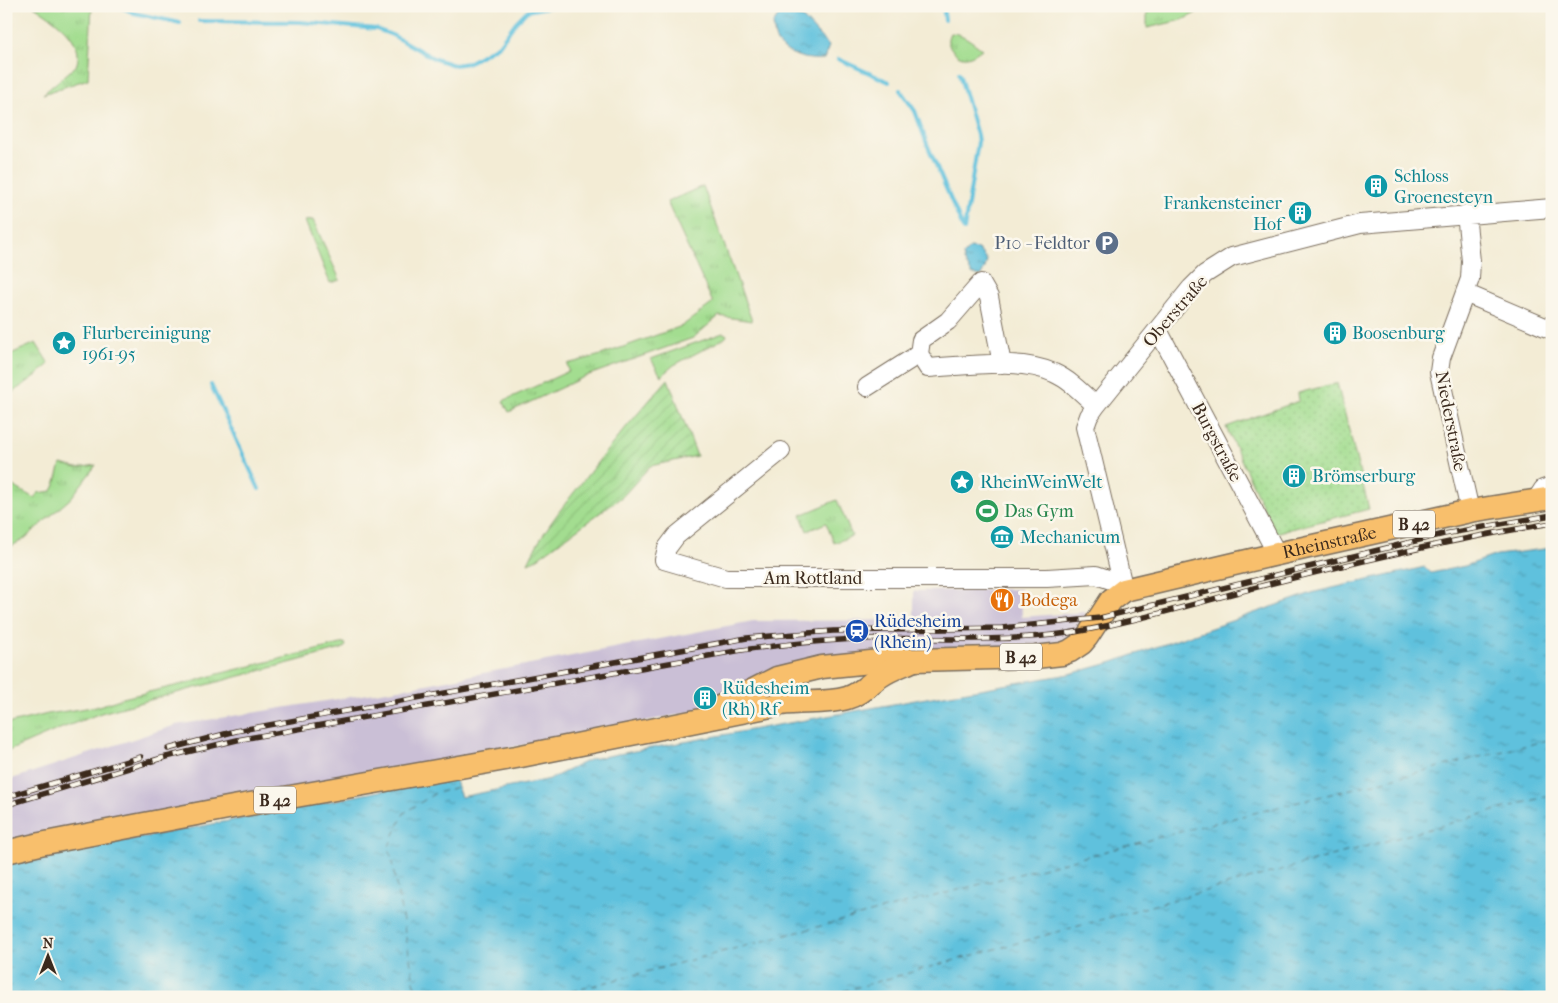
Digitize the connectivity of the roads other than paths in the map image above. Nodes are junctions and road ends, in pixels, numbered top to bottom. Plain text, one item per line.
1 (1552, 208) edge
2 (1466, 214) junction
3 (1465, 293) junction
4 (1158, 330) junction
5 (1552, 330) edge
6 (919, 354) junction
7 (1002, 364) junction
8 (867, 387) dead end
9 (1096, 406) junction
10 (781, 451) dead end
11 (1547, 495) edge
12 (1470, 512) junction
13 (1277, 554) junction
14 (1124, 590) junction
15 (914, 660) junction
16 (684, 724) junction
17 (6, 852) edge

1 - 2 street, Oberstraße
2 - 3 street, Niederstraße
2 - 4 street, Oberstraße
3 - 5 street
3 - 12 street, Niederstraße
4 - 9 street, Oberstraße
4 - 13 street, Burgstraße
6 - 7 street
6 - 7 street
6 - 8 street
7 - 9 street
9 - 14 street, Oberstraße
10 - 14 street, Am Rottland
11 - 12 main road, Rheinstraße / B 42
12 - 13 main road, Rheinstraße / B 42
13 - 14 main road, Rheinstraße / B 42
14 - 15 main road, B 42
15 - 16 main road, B 42
15 - 16 main road, B 42
16 - 17 main road, B 42

